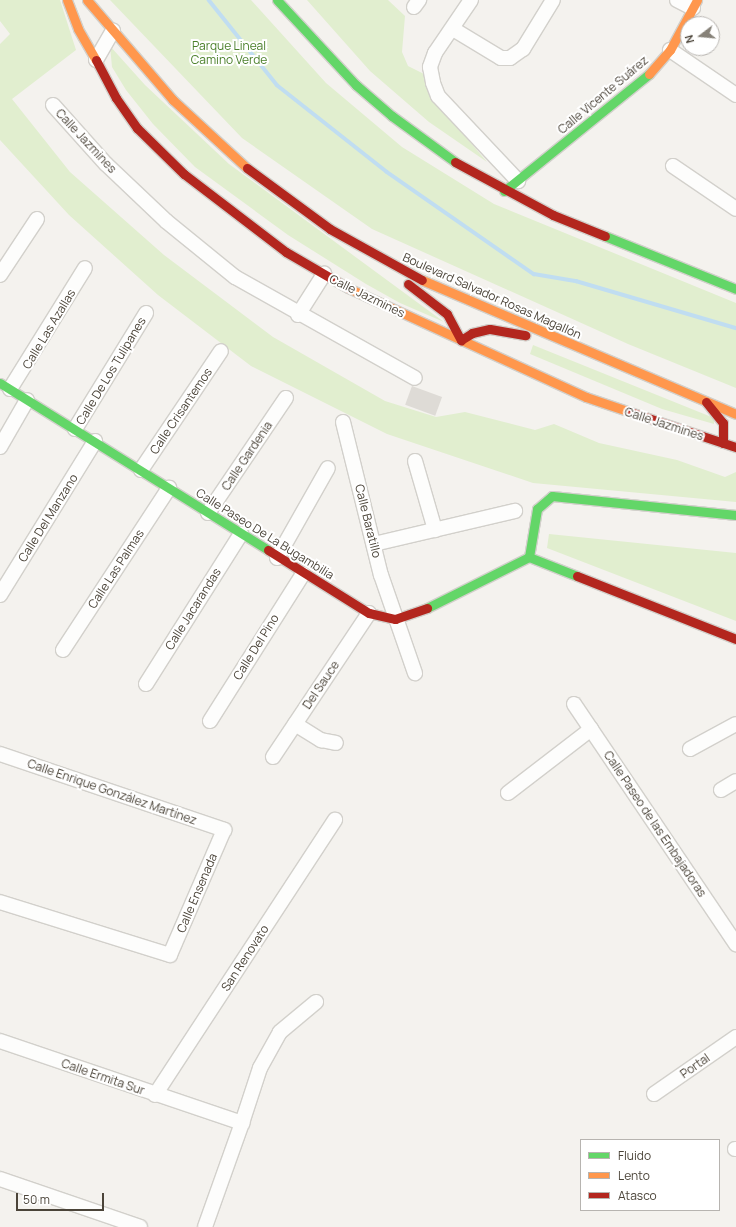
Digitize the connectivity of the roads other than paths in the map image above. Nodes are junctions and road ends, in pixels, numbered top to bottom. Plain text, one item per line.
1 (68, 0) edge
2 (87, 0) edge
3 (277, 0) edge
4 (471, 0) edge
5 (553, 0) edge
6 (677, 0) edge
7 (695, 4) edge
8 (453, 29) junction
9 (113, 31) junction
10 (670, 50) junction
11 (96, 60) junction
12 (736, 95) edge
13 (53, 105) dead end
14 (673, 166) dead end
15 (518, 181) junction
16 (504, 191) junction
17 (736, 210) edge
18 (37, 219) dead end
19 (330, 229) junction
20 (85, 268) dead end
21 (324, 274) junction
22 (0, 275) edge
23 (736, 289) edge
24 (146, 313) dead end
25 (298, 315) junction
26 (461, 340) junction
27 (579, 348) junction
28 (221, 351) dead end
29 (415, 378) dead end
30 (5, 386) edge
31 (286, 398) dead end
32 (27, 400) junction
33 (705, 401) junction
34 (736, 414) edge
35 (343, 422) dead end
36 (75, 429) junction
37 (95, 441) junction
38 (723, 443) junction
39 (736, 446) edge
40 (0, 447) edge
41 (415, 461) dead end
42 (328, 468) dead end
43 (141, 470) junction
44 (169, 488) junction
45 (515, 511) dead end
46 (208, 513) junction
47 (736, 515) edge
48 (435, 530) junction
49 (240, 534) junction
50 (374, 544) junction
51 (529, 557) junction
52 (278, 558) junction
53 (303, 574) junction
54 (0, 595) edge
55 (369, 614) junction
56 (396, 619) junction
57 (736, 639) edge
58 (63, 650) dead end
59 (415, 673) dead end
60 (146, 684) dead end
61 (574, 704) dead end
62 (210, 721) dead end
63 (295, 724) junction
64 (736, 724) edge
65 (591, 729) junction
66 (336, 742) dead end
67 (690, 749) dead end
68 (0, 754) edge
69 (273, 757) dead end
70 (736, 781) edge
71 (721, 790) dead end
72 (508, 793) dead end
73 (335, 820) dead end
74 (224, 830) joint
75 (0, 902) edge
76 (736, 944) edge
77 (316, 1002) dead end
78 (736, 1037) edge
79 (0, 1041) edge
80 (654, 1094) dead end
81 (155, 1095) junction
82 (242, 1123) junction
83 (0, 1179) edge
84 (140, 1227) edge
85 (205, 1227) edge

1 - 11 main road, Calle Jazmines
2 - 9 main road, Boulevard Salvador Rosas Magallón
3 - 16 main road
4 - 8 street
5 - 8 street
6 - 7 street
7 - 10 main road, Calle Vicente Suárez
8 - 15 street
9 - 11 street
9 - 19 main road, Boulevard Salvador Rosas Magallón
10 - 12 street
10 - 15 main road, Calle Vicente Suárez
11 - 21 main road, Calle Jazmines
13 - 25 street, Calle Jazmines
14 - 17 street
15 - 16 main road, Calle Vicente Suárez
16 - 23 main road
18 - 22 street
19 - 26 main road
19 - 27 main road, Boulevard Salvador Rosas Magallón
20 - 30 street, Calle Las Azallas
21 - 25 street
21 - 26 main road, Calle Jazmines
24 - 36 street, Calle De Los Tulipanes
25 - 29 street, Calle Jazmines
26 - 27 main road
26 - 38 main road, Calle Jazmines
27 - 33 main road, Boulevard Salvador Rosas Magallón
28 - 43 street, Calle Crisantemos
30 - 32 main road, Calle Paseo De La Bugambilia
31 - 46 street, Calle Gardenia
32 - 36 main road, Calle Paseo De La Bugambilia
32 - 40 street
33 - 34 main road, Boulevard Salvador Rosas Magallón
33 - 38 main road
35 - 50 street, Calle Baratillo
36 - 37 main road, Calle Paseo De La Bugambilia
37 - 43 main road, Calle Paseo De La Bugambilia
37 - 54 street, Calle Del Manzano
38 - 39 main road, Calle Jazmines
41 - 48 street
42 - 52 street
43 - 44 main road, Calle Paseo De La Bugambilia
44 - 46 main road, Calle Paseo De La Bugambilia
44 - 58 street, Calle Las Palmas
45 - 48 street
46 - 49 main road, Calle Paseo De La Bugambilia
47 - 51 main road
48 - 50 street
49 - 52 main road, Calle Paseo De La Bugambilia
49 - 60 street, Calle Jacarandas
50 - 56 street, Calle Baratillo
51 - 56 main road, Calle Paseo De La Bugambilia
51 - 57 main road
52 - 53 main road, Calle Paseo De La Bugambilia
53 - 55 main road, Calle Paseo De La Bugambilia
53 - 62 street, Calle Del Pino
55 - 56 main road, Calle Paseo De La Bugambilia
55 - 63 street, Del Sauce
56 - 59 street, Calle Baratillo
61 - 65 street, Calle Paseo de las Embajadoras
63 - 66 street
63 - 69 street, Del Sauce
64 - 67 street
65 - 72 street
65 - 76 street, Calle Paseo de las Embajadoras
68 - 74 street, Calle Enrique González Martínez
70 - 71 street
73 - 81 street, San Renovato
74 - 75 street, Calle Ensenada
77 - 82 street
78 - 80 street, Portal
79 - 81 street, Calle Ermita Sur
81 - 82 street, Calle Ermita Sur
82 - 85 street
83 - 84 street

